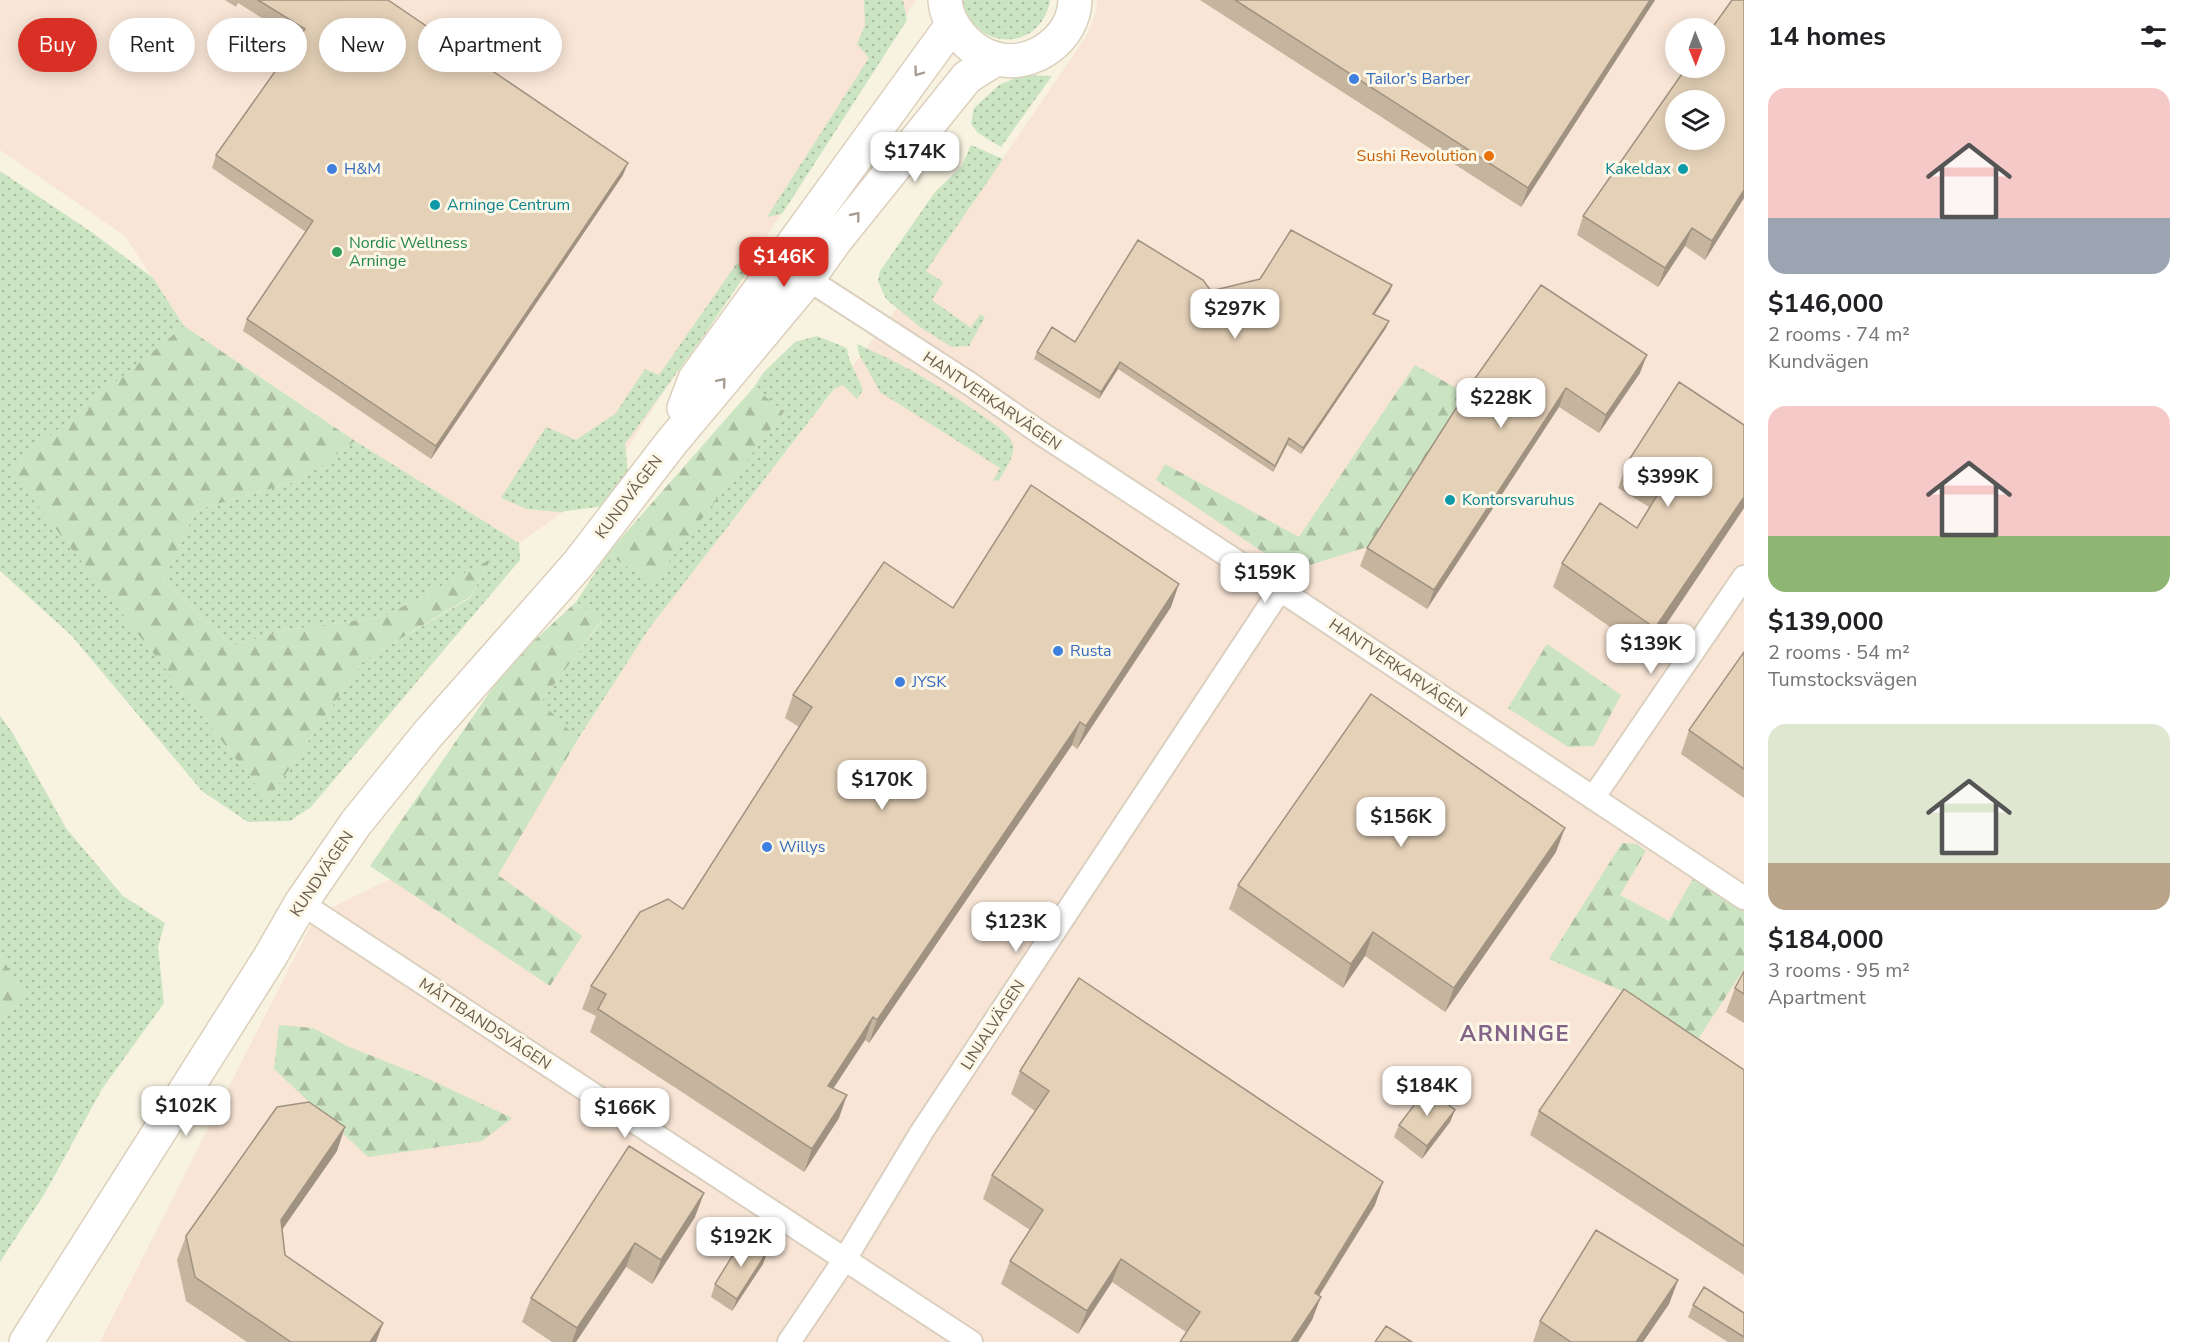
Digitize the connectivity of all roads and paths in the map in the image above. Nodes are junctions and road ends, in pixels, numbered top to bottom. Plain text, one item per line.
1 (1075, 0) edge
2 (949, 13) edge
3 (996, 59) junction
4 (780, 262) junction
5 (808, 279) junction
6 (671, 443) junction
7 (1744, 577) edge
8 (1280, 590) junction
9 (1593, 798) junction
10 (1744, 898) edge
11 (301, 903) junction
12 (845, 1259) junction
13 (26, 1342) edge
14 (789, 1342) edge
15 (971, 1342) edge

1 - 3 street
2 - 3 street
2 -> 4 street, KUNDVÄGEN
5 -> 3 street, KUNDVÄGEN
4 - 5 street, HANTVERKARVÄGEN
4 - 6 street, KUNDVÄGEN
6 -> 5 street, KUNDVÄGEN
5 - 8 street, HANTVERKARVÄGEN
6 - 11 street, KUNDVÄGEN
7 - 9 street
8 - 9 street, HANTVERKARVÄGEN
8 - 12 street, LINJALVÄGEN
9 - 10 street, HANTVERKARVÄGEN
11 - 12 street, MÅTTBANDSVÄGEN
11 - 13 street, KUNDVÄGEN
12 - 14 street, LINJALVÄGEN
12 - 15 street, MÅTTBANDSVÄGEN

